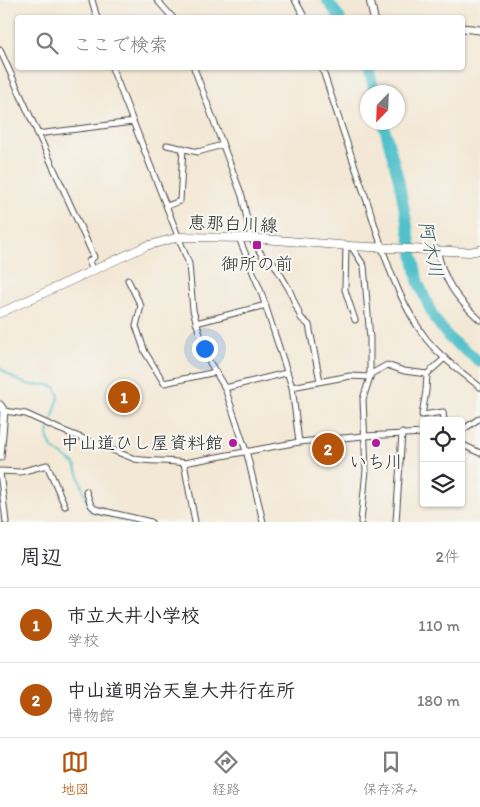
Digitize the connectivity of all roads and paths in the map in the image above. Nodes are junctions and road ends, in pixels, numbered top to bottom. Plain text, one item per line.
1 (92, 0) edge
2 (157, 0) edge
3 (295, 0) edge
4 (370, 0) edge
5 (96, 15) edge
6 (170, 15) edge
7 (303, 15) edge
8 (373, 15) edge
9 (465, 28) edge
10 (480, 30) edge
11 (0, 50) edge
12 (113, 70) edge
13 (195, 70) edge
14 (323, 70) edge
15 (133, 122) junction
16 (37, 134) junction
17 (167, 145) dead end
18 (222, 145) junction
19 (183, 148) junction
20 (166, 206) junction
21 (179, 237) junction
22 (239, 238) junction
23 (251, 238) junction
24 (348, 245) junction
25 (382, 248) junction
26 (436, 249) junction
27 (480, 250) edge
28 (91, 266) dead end
29 (128, 280) dead end
30 (266, 305) junction
31 (0, 312) edge
32 (355, 320) dead end
33 (480, 320) edge
34 (196, 323) junction
35 (445, 358) junction
36 (216, 372) junction
37 (286, 373) junction
38 (426, 374) junction
39 (370, 376) junction
40 (320, 381) junction
41 (292, 387) junction
42 (480, 387) edge
43 (225, 388) junction
44 (2, 408) edge
45 (443, 417) edge
46 (480, 418) edge
47 (465, 428) edge
48 (2, 433) edge
49 (402, 433) junction
50 (420, 433) edge
51 (364, 436) junction
52 (299, 442) junction
53 (465, 446) edge
54 (246, 451) junction
55 (480, 453) edge
56 (0, 457) edge
57 (184, 463) junction
58 (0, 471) edge
59 (86, 491) dead end
60 (65, 506) dead end
61 (6, 522) edge
62 (151, 522) edge
63 (195, 522) edge
64 (263, 522) edge
65 (361, 522) edge
66 (396, 522) edge

1 - 5 street
2 - 6 street
3 - 7 street
4 - 8 main road
9 - 10 main road
11 - 16 street
12 - 15 street
13 - 18 street
14 - 25 street
15 - 16 street
15 - 20 street
16 - 28 street
17 - 19 street
18 - 19 street
18 - 23 street
19 - 20 street
20 - 21 street
21 - 22 main road, 恵那白川線
21 - 31 main road, 恵那白川線
21 - 34 street
22 - 23 main road, 恵那白川線
22 - 30 street
23 - 24 main road, 恵那白川線
23 - 40 street
24 - 25 main road, 恵那白川線
24 - 32 street
24 - 39 street
25 - 26 main road, 恵那白川線
25 - 35 street
26 - 27 main road, 恵那白川線
26 - 33 street
29 - 36 street
30 - 34 street
30 - 37 street
34 - 36 street
35 - 38 street
35 - 42 street
36 - 43 street
37 - 41 street
37 - 43 street
38 - 39 street
38 - 45 street
39 - 40 street
39 - 51 street
40 - 41 street
41 - 52 street
43 - 54 street
44 - 48 main road
44 - 57 street
46 - 47 street
48 - 56 main road
49 - 50 street
49 - 51 street
49 - 66 street
51 - 52 street
51 - 65 street
52 - 54 street
53 - 55 street
54 - 57 street
54 - 64 street
57 - 63 street
58 - 60 street
58 - 61 street
59 - 62 street

